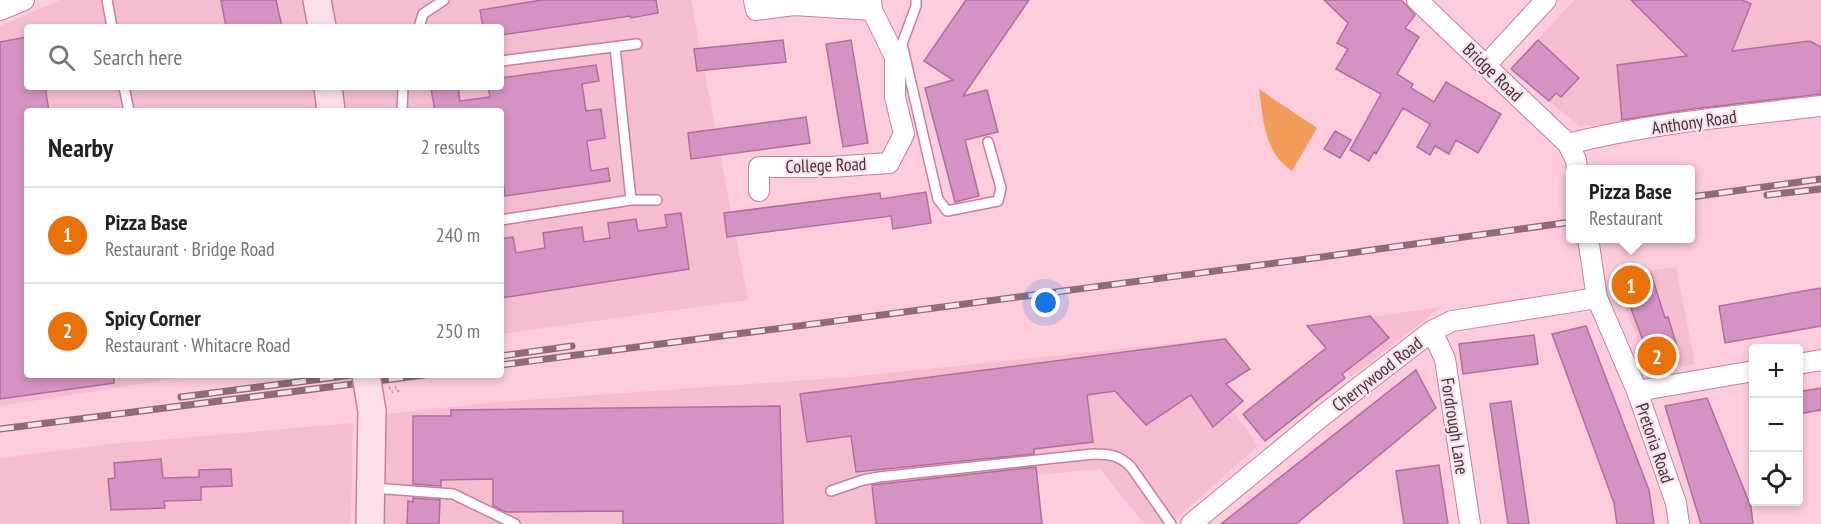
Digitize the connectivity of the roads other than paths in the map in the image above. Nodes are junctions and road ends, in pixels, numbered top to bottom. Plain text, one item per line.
1 (24, 0) edge
2 (107, 0) edge
3 (317, 0) edge
4 (444, 0) edge
5 (754, 0) edge
6 (916, 0) edge
7 (1417, 0) edge
8 (1546, 0) edge
9 (872, 5) edge
10 (0, 10) edge
11 (111, 24) edge
12 (321, 24) edge
13 (420, 24) edge
14 (637, 44) dead end
15 (615, 47) junction
16 (504, 61) edge
17 (1486, 65) junction
18 (125, 90) edge
19 (328, 90) edge
20 (403, 90) edge
21 (1821, 106) edge
22 (128, 108) edge
23 (330, 108) edge
24 (402, 108) edge
25 (988, 142) dead end
26 (1574, 158) edge
27 (759, 191) dead end
28 (631, 200) junction
29 (657, 200) dead end
30 (504, 220) edge
31 (1589, 243) edge
32 (1596, 290) junction
33 (1432, 331) junction
34 (1821, 360) edge
35 (1803, 363) edge
36 (1749, 372) edge
37 (366, 378) edge
38 (1637, 391) junction
39 (371, 488) junction
40 (831, 491) dead end
41 (370, 524) edge
42 (515, 524) edge
43 (1171, 524) edge
44 (1191, 524) edge
45 (1470, 524) edge
46 (1679, 524) edge

1 - 10 street
2 - 11 lane
3 - 12 main road
4 - 13 lane
5 - 9 street
6 - 25 lane
7 - 17 street, Bridge Road
8 - 17 street
9 - 27 street, College Road
14 - 15 lane
15 - 16 lane
15 - 28 lane
17 - 26 street, Bridge Road
18 - 22 lane
19 - 23 main road
20 - 24 lane
21 - 26 street, Anthony Road
28 - 29 lane
28 - 30 lane
31 - 32 street
32 - 33 street, Cherrywood Road
32 - 38 street, Pretoria Road
33 - 44 street, Cherrywood Road
33 - 45 street, Fordrough Lane
34 - 35 street
36 - 38 street
37 - 39 main road, bridge
38 - 46 street, Pretoria Road
39 - 41 main road
39 - 42 lane
40 - 43 lane

